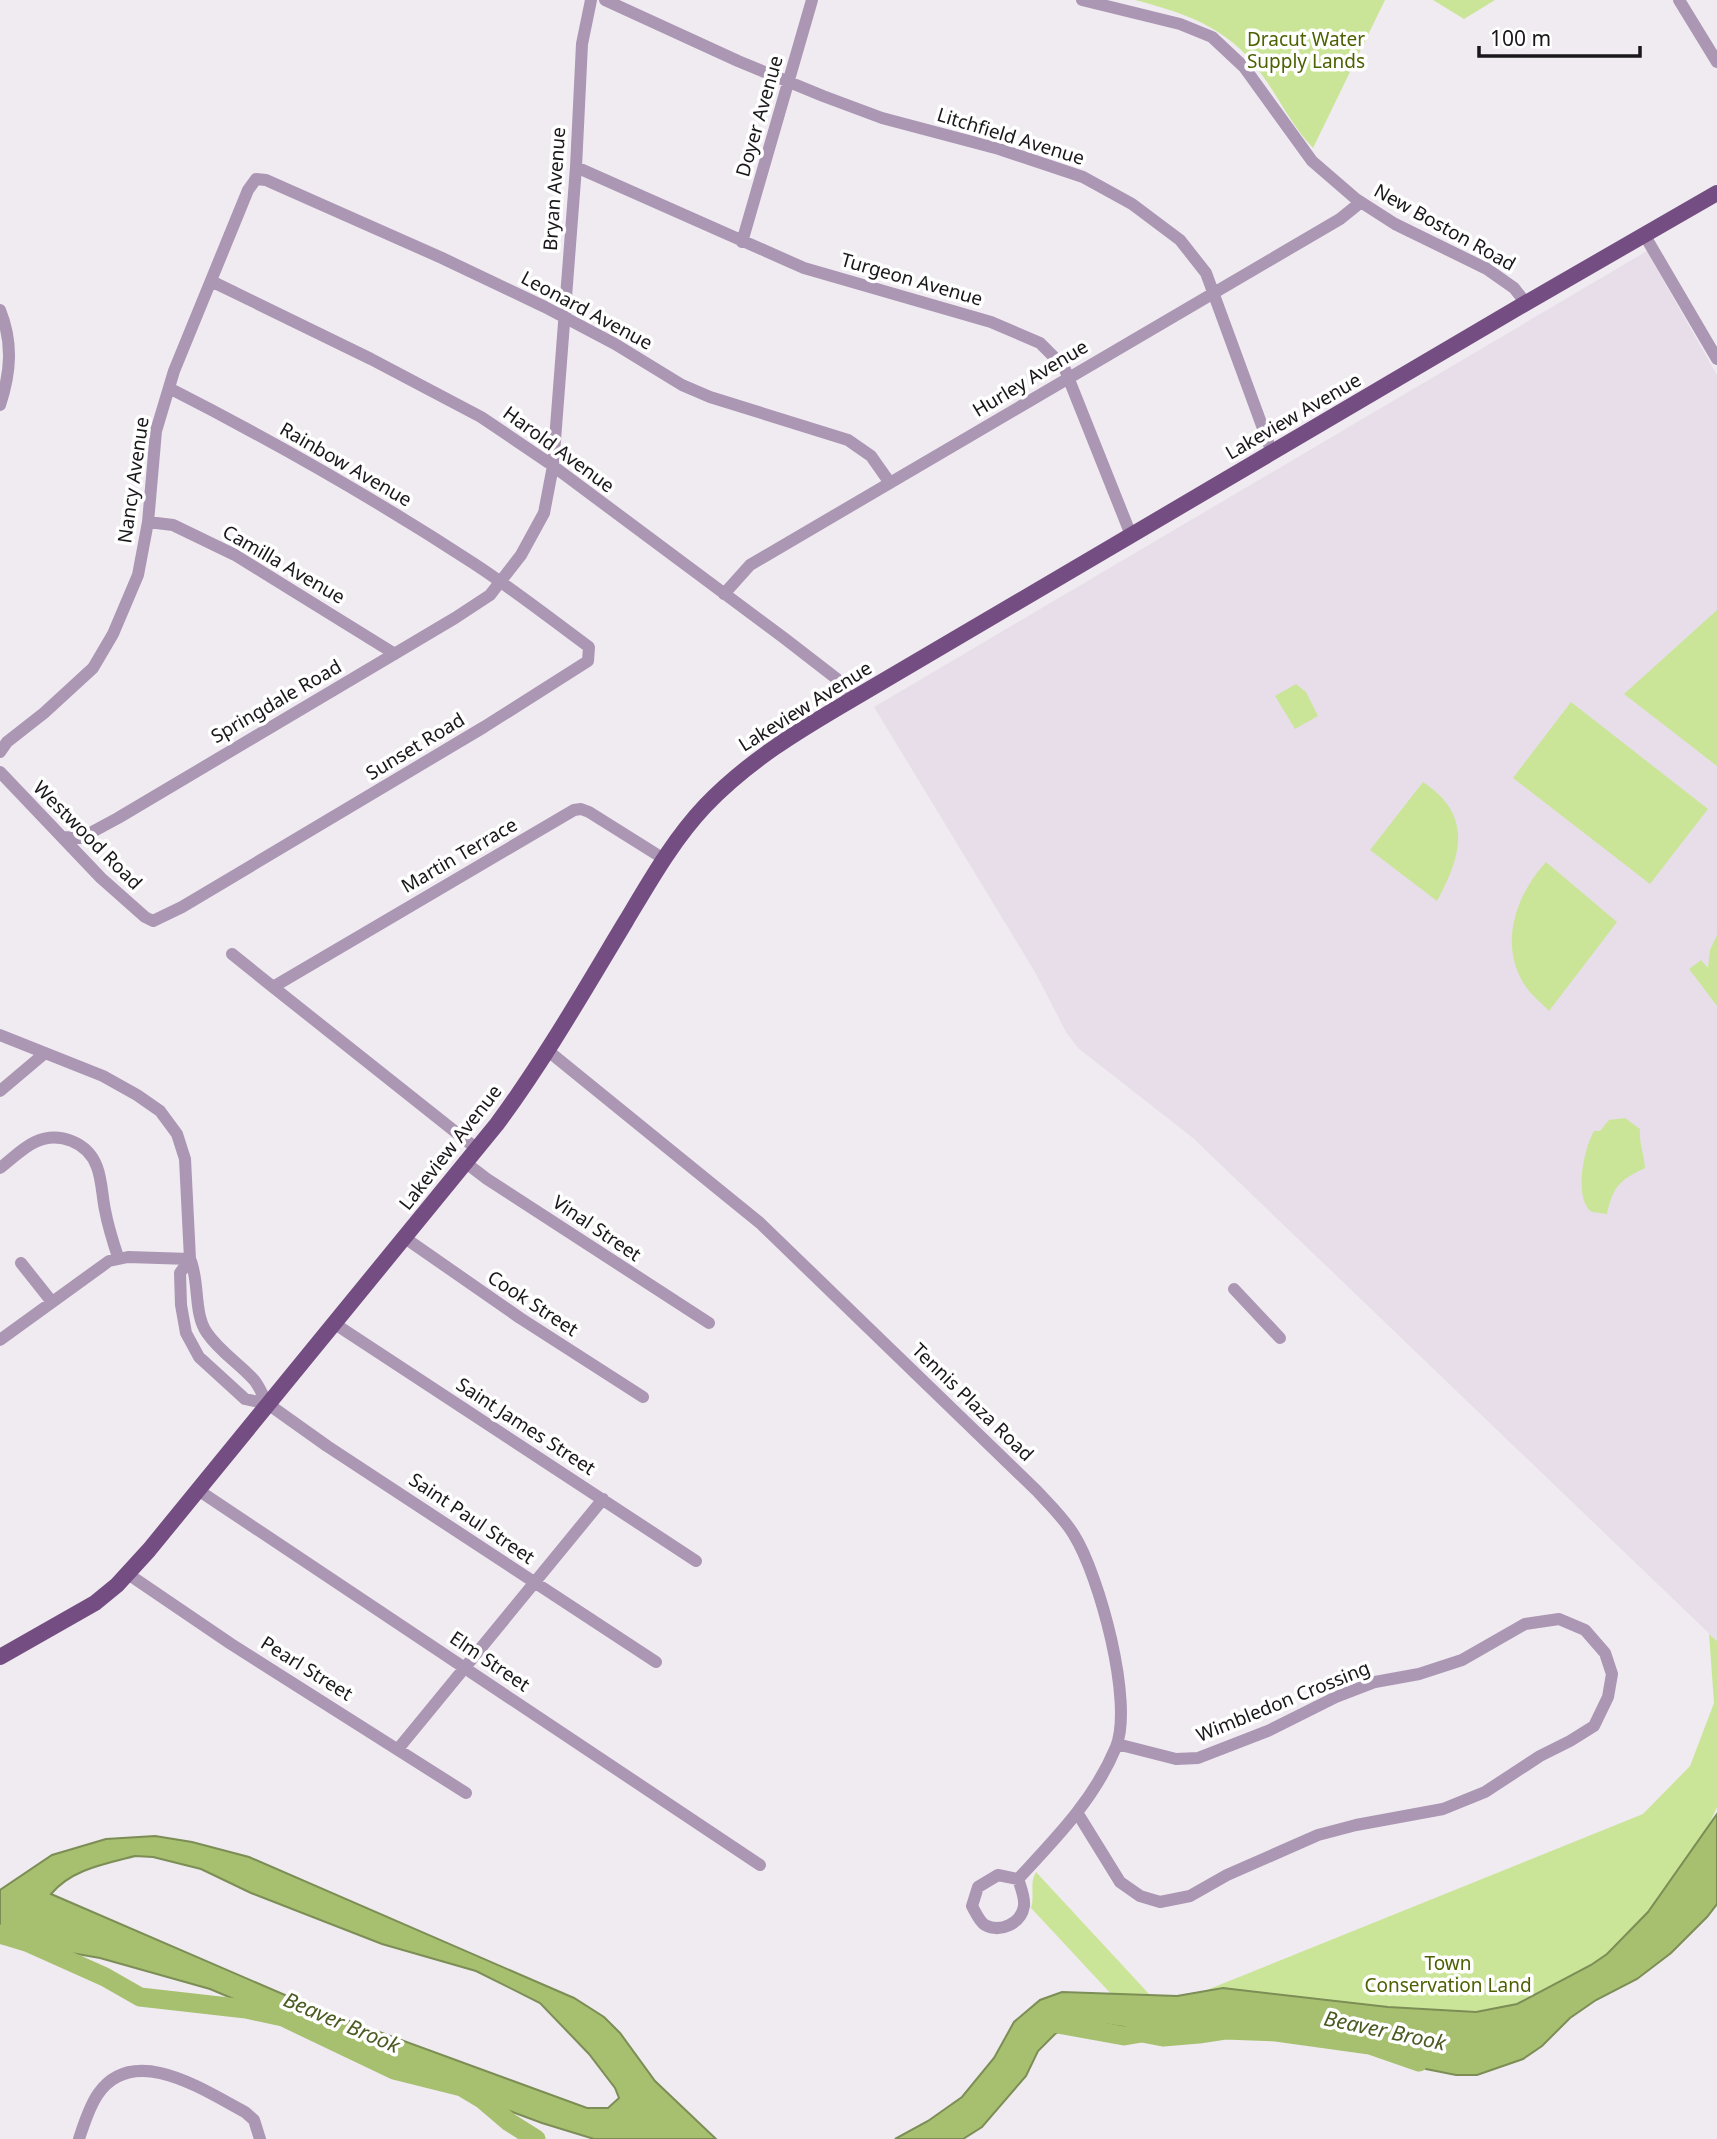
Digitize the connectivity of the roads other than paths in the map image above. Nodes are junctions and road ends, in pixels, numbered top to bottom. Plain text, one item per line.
1 (591, 0) edge
2 (605, 0) edge
3 (812, 0) edge
4 (1082, 0) edge
5 (1679, 0) edge
6 (1715, 57) edge
7 (789, 82) junction
8 (576, 167) junction
9 (256, 179) joint
10 (1717, 193) edge
11 (1361, 202) junction
12 (1645, 236) junction
13 (742, 242) junction
14 (211, 281) junction
15 (1212, 292) junction
16 (1526, 303) junction
17 (0, 310) edge
18 (564, 317) junction
19 (1717, 359) edge
20 (1068, 377) junction
21 (169, 388) junction
22 (0, 405) edge
23 (1272, 453) junction
24 (553, 466) junction
25 (890, 483) junction
26 (148, 522) junction
27 (1131, 535) junction
28 (500, 582) junction
29 (724, 594) junction
30 (396, 654) junction
31 (851, 700) junction
32 (0, 752) edge
33 (0, 772) edge
34 (64, 838) junction
35 (664, 859) junction
36 (152, 920) joint
37 (232, 954) dead end
38 (273, 987) junction
39 (0, 1035) edge
40 (547, 1051) junction
41 (45, 1053) junction
42 (0, 1091) edge
43 (478, 1149) junction
44 (466, 1163) junction
45 (0, 1168) edge
46 (405, 1238) junction
47 (118, 1257) junction
48 (190, 1259) junction
49 (21, 1263) dead end
50 (1234, 1289) dead end
51 (52, 1302) junction
52 (709, 1323) dead end
53 (335, 1324) junction
54 (1280, 1338) dead end
55 (0, 1340) edge
56 (643, 1397) dead end
57 (268, 1405) junction
58 (198, 1490) junction
59 (603, 1499) junction
60 (696, 1561) dead end
61 (128, 1574) junction
62 (534, 1583) junction
63 (0, 1657) edge
64 (656, 1662) dead end
65 (466, 1667) junction
66 (1117, 1744) junction
67 (398, 1749) junction
68 (466, 1793) dead end
69 (1078, 1814) junction
70 (760, 1864) dead end
71 (1017, 1879) junction
72 (79, 2139) edge
73 (260, 2139) edge

1 - 8 street, Bryan Avenue
2 - 7 street, Litchfield Avenue
3 - 7 street, Doyer Avenue
4 - 11 street, New Boston Road
5 - 6 street
7 - 13 street, Doyer Avenue
7 - 15 street, Litchfield Avenue
8 - 13 street, Turgeon Avenue
8 - 18 street, Bryan Avenue
9 - 14 street, Nancy Avenue
9 - 18 street, Leonard Avenue
10 - 12 main road, Lakeview Avenue
11 - 15 street, Hurley Avenue
11 - 16 street, New Boston Road
12 - 16 main road, Lakeview Avenue
12 - 19 street
13 - 20 street, Turgeon Avenue
14 - 21 street, Nancy Avenue
14 - 24 street, Harold Avenue
15 - 20 street, Hurley Avenue
15 - 23 street, Litchfield Avenue
16 - 23 main road, Lakeview Avenue
17 - 22 street
18 - 24 street, Bryan Avenue
18 - 25 street, Leonard Avenue
20 - 25 street, Hurley Avenue
20 - 27 street, Turgeon Avenue
21 - 26 street, Nancy Avenue
21 - 28 street, Rainbow Avenue
23 - 27 main road, Lakeview Avenue
24 - 28 street, Bryan Avenue
24 - 29 street, Harold Avenue
25 - 29 street, Hurley Avenue
26 - 30 street, Camilla Avenue
26 - 32 street, Nancy Avenue
27 - 31 main road, Lakeview Avenue
28 - 30 street, Springdale Road
28 - 36 street, Sunset Road
29 - 31 street, Harold Avenue
30 - 34 street, Springdale Road
31 - 35 main road, Lakeview Avenue
33 - 34 street, Westwood Road
34 - 36 street, Westwood Road
35 - 38 street, Martin Terrace
35 - 40 main road, Lakeview Avenue
37 - 38 street
38 - 43 street
39 - 41 street
40 - 43 main road, Lakeview Avenue
40 - 66 street, Tennis Plaza Road
41 - 42 street
41 - 48 street
43 - 44 main road, Lakeview Avenue
44 - 46 main road, Lakeview Avenue
44 - 52 street, Vinal Street
45 - 47 street
46 - 53 main road, Lakeview Avenue
46 - 56 street, Cook Street
47 - 48 street
47 - 51 street
48 - 57 street
48 - 57 street
49 - 51 street
50 - 54 street
51 - 55 street
53 - 57 main road, Lakeview Avenue
53 - 59 street, Saint James Street
57 - 58 main road, Lakeview Avenue
57 - 62 street, Saint Paul Street
58 - 61 main road, Lakeview Avenue
58 - 65 street, Elm Street
59 - 60 street, Saint James Street
59 - 62 street
61 - 63 main road, Lakeview Avenue
61 - 67 street, Pearl Street
62 - 64 street, Saint Paul Street
62 - 65 street
65 - 67 street
65 - 70 street, Elm Street
66 - 69 street, Tennis Plaza Road
66 - 69 street, Wimbledon Crossing
67 - 68 street, Pearl Street
69 - 71 street, Tennis Plaza Road
71 - 71 street
72 - 73 street

